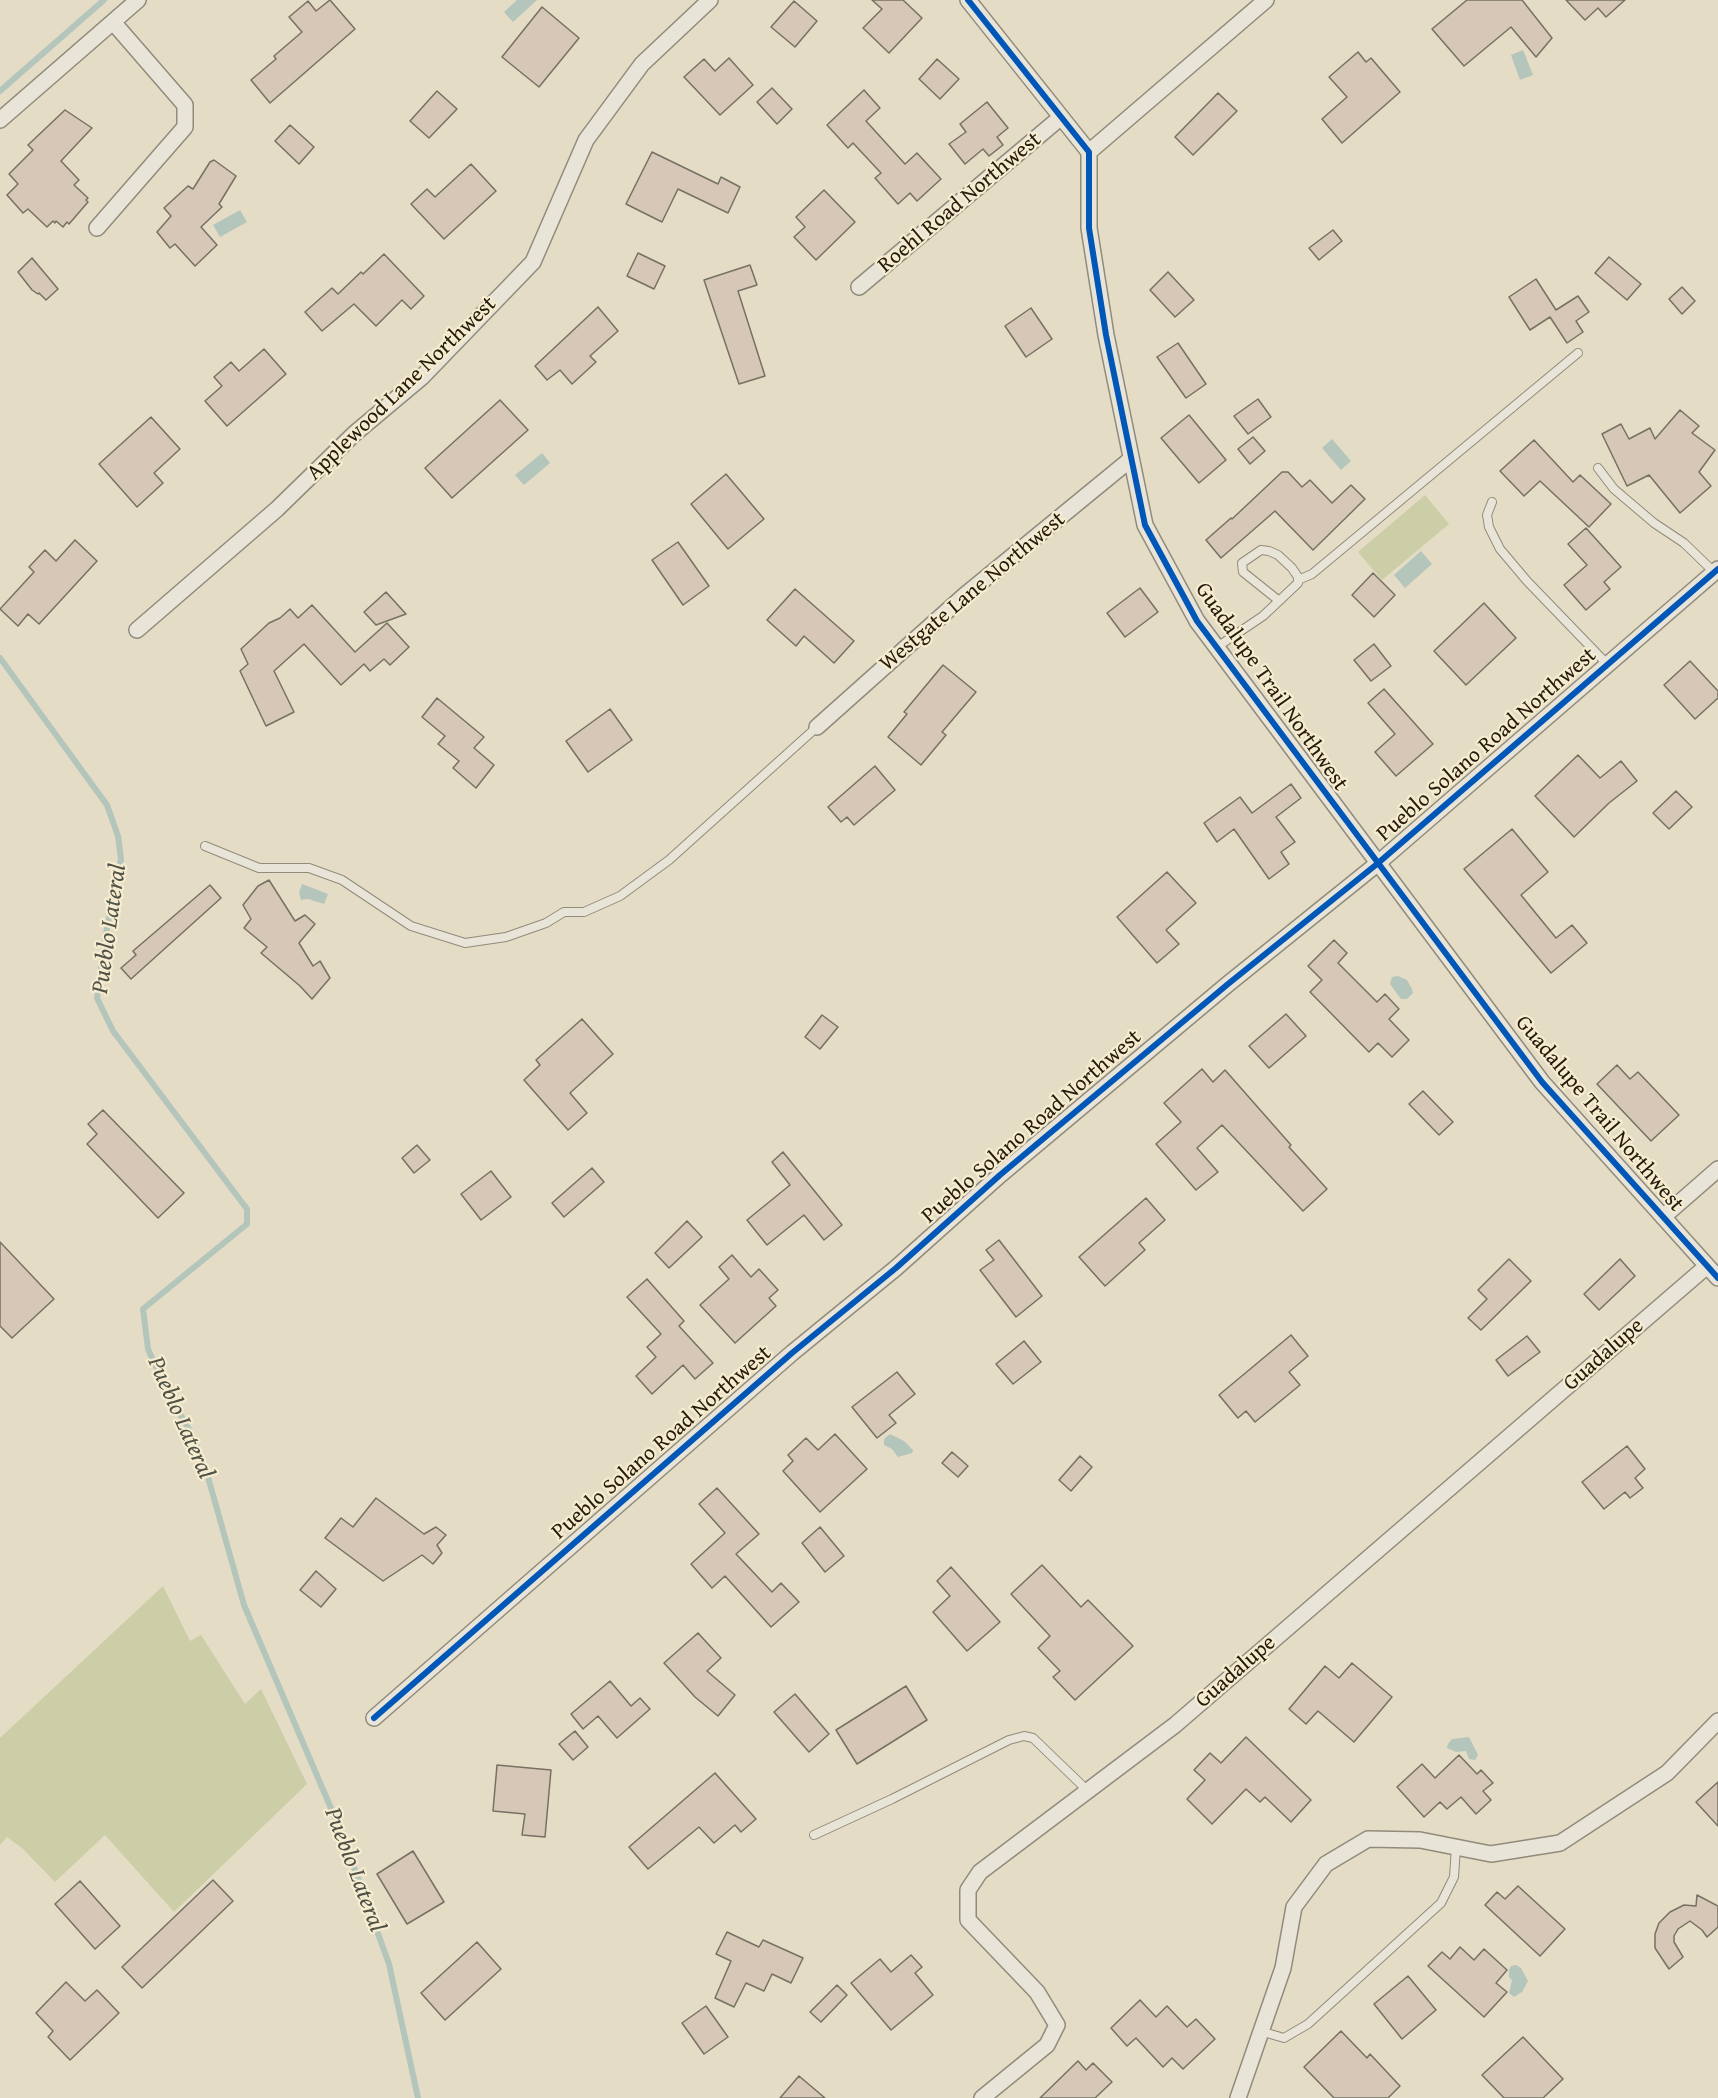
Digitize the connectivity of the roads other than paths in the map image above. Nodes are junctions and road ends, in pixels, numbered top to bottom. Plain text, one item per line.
1 (138, 0) edge
2 (710, 0) edge
3 (968, 0) edge
4 (1266, 0) edge
5 (113, 22) junction
6 (1060, 118) junction
7 (0, 120) edge
8 (1089, 152) junction
9 (97, 228) dead end
10 (859, 287) dead end
11 (1578, 353) dead end
12 (1131, 459) junction
13 (1598, 468) dead end
14 (1492, 502) dead end
15 (1716, 571) edge
16 (1298, 580) junction
17 (1278, 600) junction
18 (137, 630) dead end
19 (1216, 647) junction
20 (1608, 665) junction
21 (817, 727) joint
22 (205, 846) dead end
23 (1377, 864) junction
24 (1718, 1169) edge
25 (1663, 1217) junction
26 (1707, 1266) junction
27 (1718, 1278) edge
28 (374, 1718) dead end
29 (1718, 1721) edge
30 (1088, 1791) junction
31 (814, 1835) dead end
32 (1456, 1847) junction
33 (1260, 2031) junction
34 (982, 2098) edge
35 (1238, 2098) edge

1 - 5 street
2 - 18 street, Applewood Lane Northwest
3 - 6 street
4 - 8 street
5 - 7 street
5 - 9 street
6 - 8 street
6 - 10 street, Roehl Road Northwest
8 - 12 street, Guadalupe Trail Northwest
11 - 16 lane
12 - 19 street, Guadalupe Trail Northwest
12 - 21 street, Westgate Lane Northwest
13 - 15 lane
14 - 20 lane
15 - 20 street, Pueblo Solano Road Northwest
16 - 17 lane
16 - 17 lane
17 - 19 lane
19 - 23 street, Guadalupe Trail Northwest
20 - 23 street, Pueblo Solano Road Northwest
21 - 22 lane
23 - 25 street, Guadalupe Trail Northwest
23 - 28 street, Pueblo Solano Road Northwest
24 - 25 street
25 - 26 street, Guadalupe Trail Northwest
26 - 27 street, Guadalupe Trail Northwest
26 - 30 street, Guadalupe
29 - 32 street
30 - 31 lane
30 - 34 street, Guadalupe
32 - 33 lane
32 - 33 street
33 - 35 street

